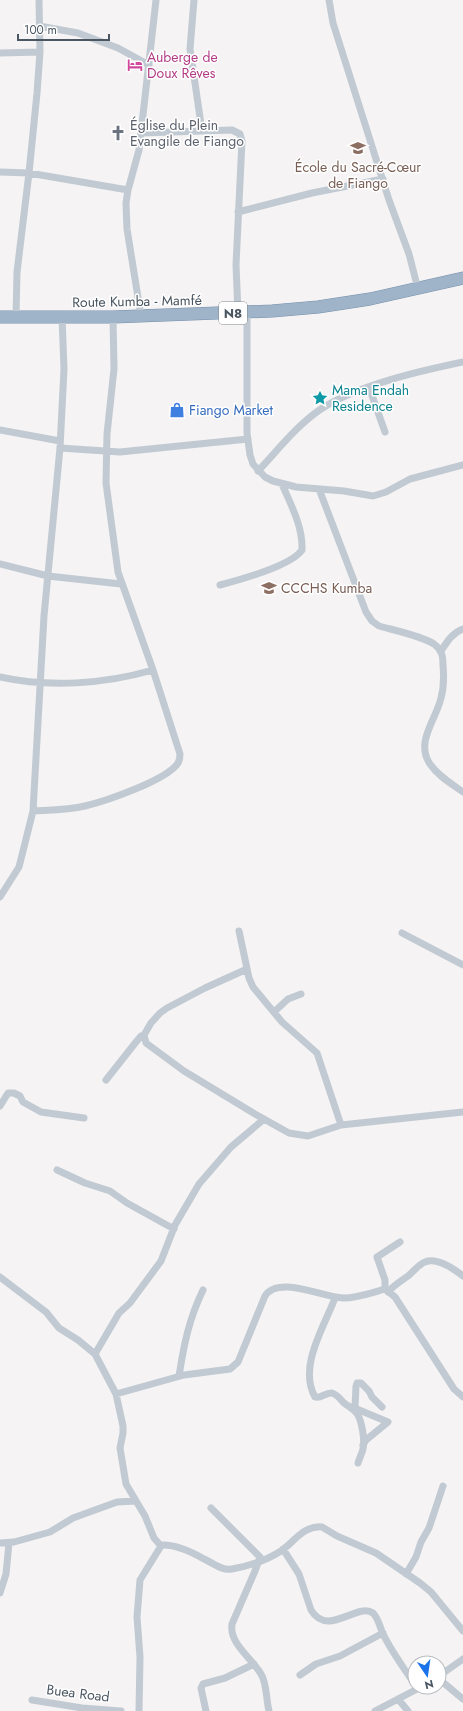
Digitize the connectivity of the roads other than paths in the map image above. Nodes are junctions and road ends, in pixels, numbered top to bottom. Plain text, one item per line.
1 (39, 0) edge
2 (156, 0) edge
3 (194, 0) edge
4 (329, 0) edge
5 (39, 26) junction
6 (40, 52) junction
7 (0, 53) edge
8 (149, 65) junction
9 (202, 131) junction
10 (141, 133) junction
11 (0, 172) edge
12 (30, 173) junction
13 (383, 179) junction
14 (128, 190) junction
15 (238, 212) junction
16 (463, 278) edge
17 (418, 288) junction
18 (243, 313) junction
19 (141, 316) junction
20 (0, 317) edge
21 (16, 317) junction
22 (62, 317) junction
23 (113, 317) junction
24 (463, 362) edge
25 (369, 387) junction
26 (0, 430) edge
27 (384, 432) dead end
28 (248, 439) junction
29 (60, 444) junction
30 (106, 451) junction
31 (463, 465) edge
32 (258, 470) junction
33 (282, 484) junction
34 (319, 489) junction
35 (0, 564) edge
36 (48, 576) junction
37 (121, 584) junction
38 (220, 585) dead end
39 (463, 629) edge
40 (441, 651) junction
41 (153, 670) junction
42 (0, 677) edge
43 (39, 683) junction
44 (463, 792) edge
45 (33, 811) junction
46 (0, 897) edge
47 (239, 931) dead end
48 (402, 934) dead end
49 (463, 965) edge
50 (247, 968) junction
51 (301, 994) dead end
52 (274, 1012) junction
53 (144, 1035) junction
54 (106, 1080) dead end
55 (0, 1106) edge
56 (463, 1112) edge
57 (84, 1118) dead end
58 (264, 1119) junction
59 (342, 1125) junction
60 (57, 1170) dead end
61 (174, 1229) junction
62 (400, 1242) dead end
63 (463, 1276) edge
64 (0, 1277) edge
65 (203, 1290) dead end
66 (386, 1290) junction
67 (335, 1298) junction
68 (95, 1354) junction
69 (179, 1376) junction
70 (116, 1394) junction
71 (463, 1397) edge
72 (352, 1407) junction
73 (382, 1407) dead end
74 (363, 1445) junction
75 (358, 1463) dead end
76 (443, 1486) dead end
77 (135, 1501) junction
78 (211, 1508) dead end
79 (0, 1543) edge
80 (9, 1543) junction
81 (161, 1545) junction
82 (283, 1550) junction
83 (259, 1562) junction
84 (406, 1574) junction
85 (0, 1593) edge
86 (463, 1631) edge
87 (383, 1633) junction
88 (463, 1658) edge
89 (254, 1664) junction
90 (407, 1671) edge
91 (447, 1671) edge
92 (300, 1675) dead end
93 (447, 1685) edge
94 (407, 1693) edge
95 (398, 1699) junction
96 (463, 1699) edge
97 (32, 1700) dead end
98 (121, 1711) edge
99 (139, 1711) edge
100 (206, 1711) edge
101 (269, 1711) edge
102 (375, 1711) edge
103 (408, 1711) edge

1 - 5 street
2 - 8 street
3 - 9 street
4 - 13 street
5 - 6 street
5 - 8 street
6 - 7 street
6 - 12 street
8 - 10 street
9 - 10 street
9 - 15 street
10 - 14 street
11 - 12 street
12 - 14 street
12 - 21 street
13 - 15 street
13 - 17 street
14 - 19 street
15 - 18 street
16 - 17 highway, Route Kumba - Mamfé / N8
17 - 18 highway, Route Kumba - Mamfé / N8
18 - 19 highway, Route Kumba - Mamfé / N8
18 - 28 street
19 - 23 highway, Route Kumba - Mamfé / N8
20 - 21 highway, Route Kumba - Mamfé / N8
21 - 22 highway, Route Kumba - Mamfé / N8
22 - 23 highway, Route Kumba - Mamfé / N8
22 - 29 street
23 - 30 street
24 - 25 street
25 - 27 street
25 - 32 street
26 - 29 street
28 - 30 street
28 - 32 street
29 - 30 street
29 - 36 street
30 - 37 street
31 - 34 street
32 - 33 street
33 - 34 street
33 - 38 street
34 - 40 street
35 - 36 street
36 - 37 street
36 - 43 street
37 - 41 street
39 - 40 street
40 - 44 street
41 - 43 street
41 - 45 street
42 - 43 street
43 - 45 street
45 - 46 street
47 - 50 street
48 - 49 street
50 - 52 street
50 - 53 street
51 - 52 street
52 - 59 street
53 - 54 street
53 - 58 street
55 - 57 street
56 - 59 street
58 - 59 street
58 - 61 street
60 - 61 street
61 - 68 street
62 - 66 street
63 - 66 street
64 - 68 street
65 - 69 street
66 - 67 street
66 - 71 street
67 - 69 street
67 - 72 street
68 - 70 street
69 - 70 street
70 - 77 street
72 - 73 street
72 - 74 street
72 - 74 street
74 - 75 street
76 - 84 street
77 - 80 street
77 - 81 street
78 - 83 street
79 - 80 street
80 - 85 street
81 - 83 street
81 - 99 street
82 - 83 street
82 - 84 street
82 - 87 street
83 - 89 street
84 - 86 street
87 - 90 street
87 - 92 street
88 - 91 street
89 - 100 street
89 - 101 street
93 - 96 street
94 - 95 street
95 - 102 street
95 - 103 street
97 - 98 street, Buea Road

